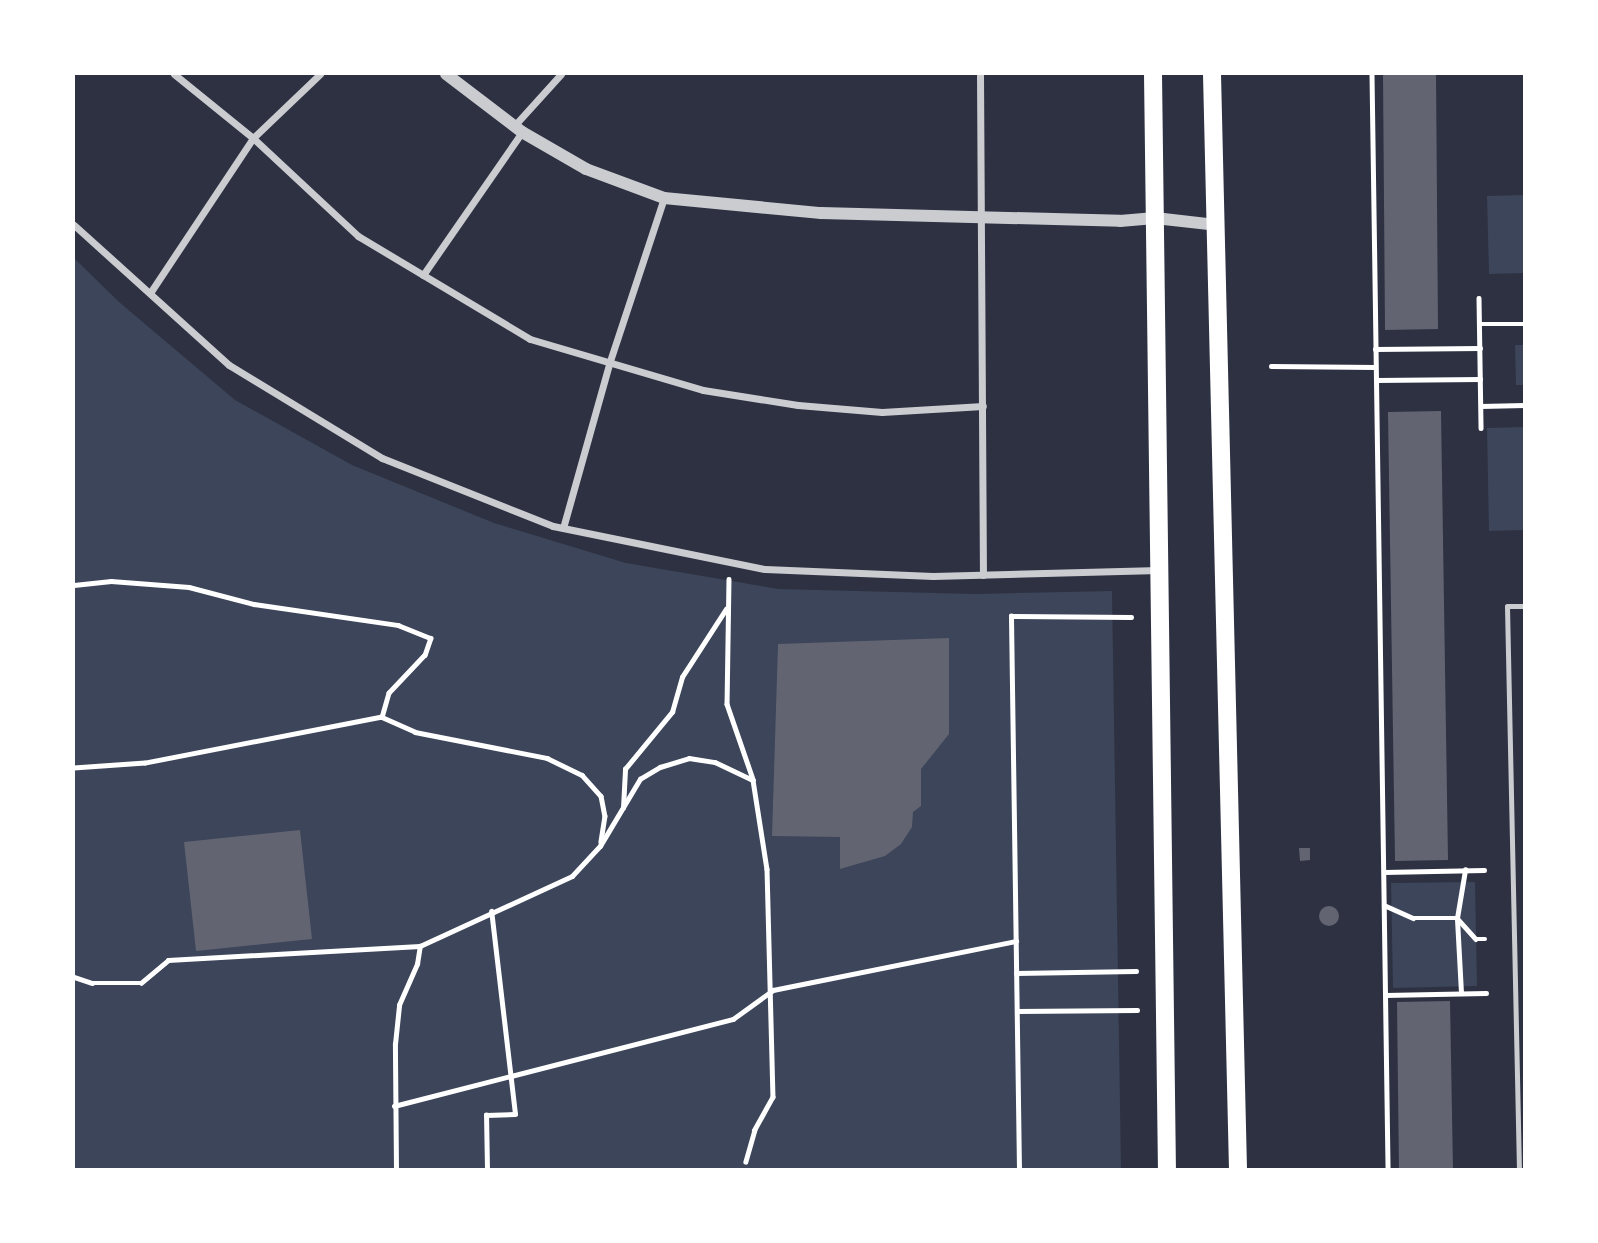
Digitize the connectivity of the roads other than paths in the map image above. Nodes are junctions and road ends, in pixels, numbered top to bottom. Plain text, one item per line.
1 (174, 74) edge
2 (320, 74) edge
3 (446, 74) edge
4 (561, 74) edge
5 (981, 74) edge
6 (1153, 74) edge
7 (1212, 74) edge
8 (518, 129) junction
9 (253, 138) junction
10 (664, 198) junction
11 (981, 216) junction
12 (1155, 218) junction
13 (74, 225) edge
14 (1216, 225) junction
15 (423, 275) junction
16 (149, 293) junction
17 (609, 364) junction
18 (983, 406) junction
19 (563, 528) junction
20 (1160, 569) junction
21 (983, 575) junction
22 (1524, 606) edge
23 (1524, 1017) edge
24 (1517, 1018) junction
25 (1167, 1170) edge
26 (1238, 1170) edge
27 (1520, 1170) edge

1 - 9 street
2 - 9 street
3 - 8 street
4 - 8 street
5 - 11 street
6 - 12 main road
7 - 14 main road
8 - 10 street
8 - 15 street
9 - 15 street
9 - 16 street
10 - 11 street
10 - 17 street
11 - 12 street
11 - 18 street
12 - 14 street
12 - 20 main road
13 - 16 street
14 - 26 main road
15 - 17 street
16 - 19 street
17 - 18 street
17 - 19 street
18 - 21 street
19 - 21 street
20 - 21 street
20 - 25 main road
22 - 24 lane
23 - 24 lane
24 - 27 lane

